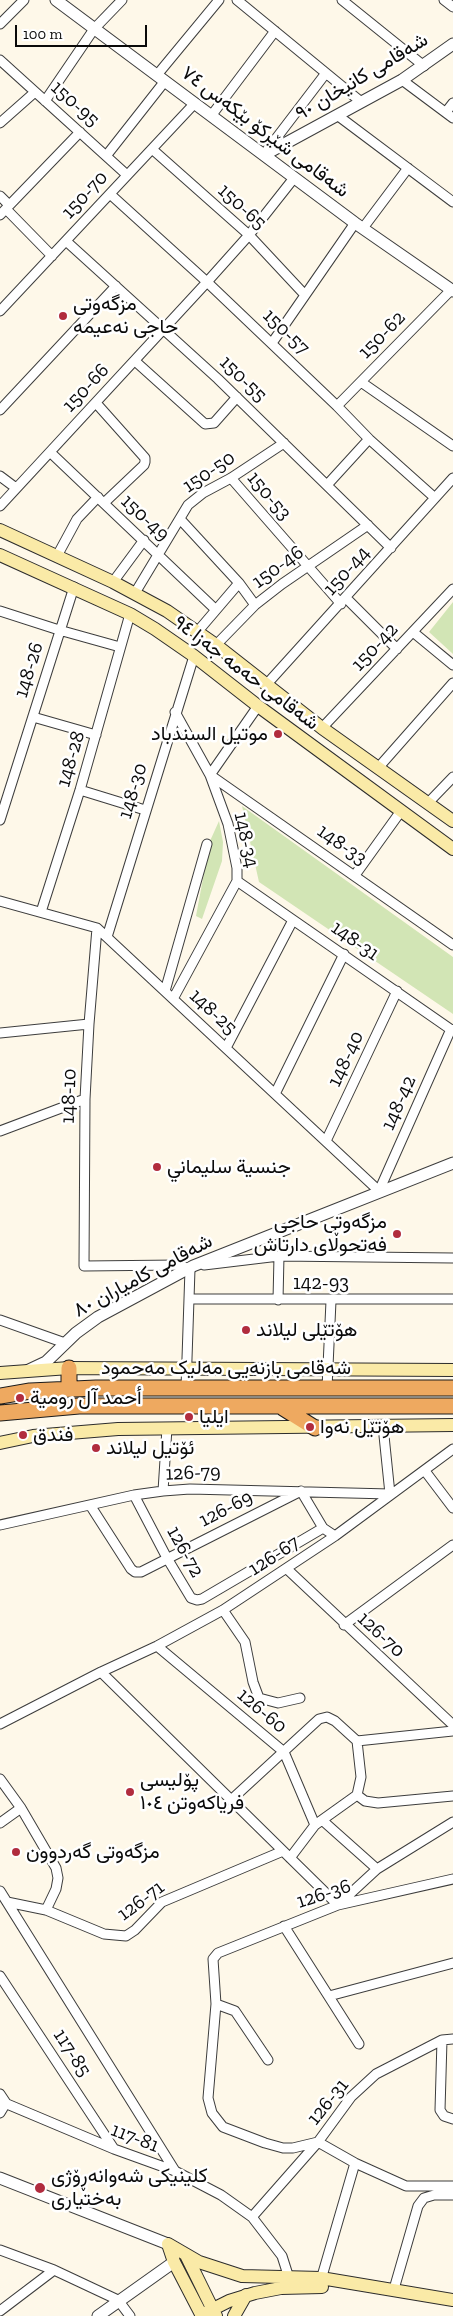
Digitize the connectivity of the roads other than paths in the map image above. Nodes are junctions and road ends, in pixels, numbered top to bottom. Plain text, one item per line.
1 (24, 0) edge
2 (56, 0) edge
3 (122, 0) edge
4 (219, 0) edge
5 (236, 0) edge
6 (342, 0) edge
7 (444, 0) edge
8 (453, 7) edge
9 (0, 24) edge
10 (94, 29) junction
11 (275, 32) junction
12 (453, 44) edge
13 (0, 60) edge
14 (424, 66) junction
15 (326, 73) junction
16 (161, 78) junction
17 (402, 80) junction
18 (35, 92) junction
19 (46, 101) junction
20 (360, 101) junction
21 (453, 103) edge
22 (195, 104) junction
23 (337, 115) junction
24 (449, 115) edge
25 (211, 116) junction
26 (0, 123) edge
27 (80, 132) junction
28 (152, 150) junction
29 (264, 155) junction
30 (106, 156) junction
31 (408, 168) junction
32 (127, 175) junction
33 (294, 178) junction
34 (110, 194) junction
35 (0, 196) edge
36 (453, 202) edge
37 (5, 209) edge
38 (359, 225) junction
39 (249, 235) junction
40 (66, 241) junction
41 (52, 256) junction
42 (207, 282) junction
43 (116, 286) junction
44 (452, 290) edge
45 (305, 294) junction
46 (0, 311) edge
47 (164, 330) junction
48 (272, 343) junction
49 (135, 361) junction
50 (361, 382) junction
51 (237, 397) junction
52 (96, 403) junction
53 (338, 406) junction
54 (0, 410) edge
55 (369, 439) junction
56 (284, 443) junction
57 (453, 446) edge
58 (51, 453) junction
59 (0, 476) edge
60 (231, 478) junction
61 (453, 478) edge
62 (327, 485) junction
63 (16, 488) junction
64 (435, 498) junction
65 (101, 500) junction
66 (0, 506) edge
67 (180, 519) junction
68 (368, 525) junction
69 (0, 530) edge
70 (144, 540) junction
71 (391, 548) junction
72 (158, 554) junction
73 (0, 555) edge
74 (57, 556) junction
75 (307, 567) junction
76 (113, 582) junction
77 (238, 583) junction
78 (74, 587) junction
79 (453, 589) edge
80 (135, 593) junction
81 (343, 601) junction
82 (255, 605) junction
83 (215, 609) junction
84 (0, 611) edge
85 (167, 611) junction
86 (130, 614) junction
87 (154, 629) junction
88 (59, 630) junction
89 (198, 631) junction
90 (413, 632) junction
91 (216, 645) junction
92 (120, 647) junction
93 (397, 649) junction
94 (194, 656) junction
95 (453, 665) edge
96 (453, 684) edge
97 (266, 685) junction
98 (258, 706) junction
99 (175, 712) junction
100 (33, 717) junction
101 (322, 728) junction
102 (96, 735) junction
103 (378, 768) junction
104 (210, 775) junction
105 (453, 777) edge
106 (80, 790) junction
107 (428, 803) junction
108 (146, 810) junction
109 (401, 812) junction
110 (0, 820) edge
111 (453, 820) edge
112 (207, 844) dead end
113 (453, 849) edge
114 (355, 875) junction
115 (237, 881) junction
116 (0, 901) edge
117 (40, 912) junction
118 (293, 920) junction
119 (97, 928) junction
120 (107, 938) junction
121 (453, 945) edge
122 (344, 954) junction
123 (165, 990) junction
124 (397, 991) junction
125 (173, 999) junction
126 (89, 1024) junction
127 (452, 1030) edge
128 (0, 1033) edge
129 (226, 1048) junction
130 (275, 1094) junction
131 (86, 1099) junction
132 (0, 1131) edge
133 (326, 1142) junction
134 (453, 1163) edge
135 (379, 1191) junction
136 (279, 1256) junction
137 (453, 1258) edge
138 (191, 1268) junction
139 (189, 1299) junction
140 (453, 1299) edge
141 (278, 1300) junction
142 (331, 1301) junction
143 (0, 1320) edge
144 (65, 1343) junction
145 (69, 1368) junction
146 (186, 1368) junction
147 (328, 1368) junction
148 (28, 1370) junction
149 (453, 1370) edge
150 (0, 1373) edge
151 (186, 1388) junction
152 (326, 1388) junction
153 (453, 1388) edge
154 (73, 1389) junction
155 (52, 1390) junction
156 (0, 1396) edge
157 (79, 1406) junction
158 (453, 1406) edge
159 (53, 1407) junction
160 (283, 1408) junction
161 (0, 1413) edge
162 (453, 1424) edge
163 (383, 1426) junction
164 (167, 1428) junction
165 (314, 1428) junction
166 (0, 1443) edge
167 (453, 1449) edge
168 (425, 1471) junction
169 (163, 1491) junction
170 (301, 1491) junction
171 (390, 1494) junction
172 (134, 1495) junction
173 (90, 1505) junction
174 (453, 1508) edge
175 (0, 1525) edge
176 (323, 1528) junction
177 (335, 1536) junction
178 (453, 1545) edge
179 (167, 1558) junction
180 (287, 1569) junction
181 (223, 1610) junction
182 (344, 1625) junction
183 (157, 1646) junction
184 (101, 1672) junction
185 (300, 1698) dead end
186 (0, 1724) edge
187 (453, 1725) edge
188 (453, 1732) edge
189 (357, 1741) junction
190 (284, 1752) junction
191 (0, 1779) edge
192 (357, 1795) junction
193 (453, 1796) edge
194 (231, 1800) junction
195 (21, 1808) junction
196 (318, 1822) junction
197 (453, 1822) edge
198 (0, 1823) edge
199 (286, 1854) junction
200 (377, 1869) junction
201 (453, 1878) edge
202 (0, 1890) edge
203 (7, 1902) junction
204 (338, 1906) junction
205 (46, 1910) junction
206 (284, 1926) junction
207 (453, 1963) edge
208 (0, 1976) edge
209 (330, 1996) junction
210 (216, 2004) junction
211 (453, 2039) edge
212 (442, 2040) junction
213 (359, 2044) dead end
214 (268, 2060) dead end
215 (0, 2094) edge
216 (3, 2102) edge
217 (0, 2113) edge
218 (452, 2119) edge
219 (318, 2142) junction
220 (114, 2149) junction
221 (355, 2163) junction
222 (175, 2171) junction
223 (1, 2182) edge
224 (453, 2186) edge
225 (453, 2194) edge
226 (252, 2217) junction
227 (168, 2244) junction
228 (0, 2250) edge
229 (186, 2255) junction
230 (174, 2262) junction
231 (54, 2270) junction
232 (289, 2278) junction
233 (320, 2282) junction
234 (394, 2289) junction
235 (246, 2296) junction
236 (118, 2300) junction
237 (453, 2300) edge
238 (453, 2309) edge
239 (0, 2311) edge
240 (206, 2314) edge
241 (98, 2316) edge
242 (130, 2316) edge
243 (234, 2316) edge

1 - 9 street
2 - 10 street, شەقامی شێرکۆ بێکەس ٧٤
3 - 10 street
4 - 16 street
5 - 11 street
6 - 14 street
7 - 8 street
10 - 16 street, شەقامی شێرکۆ بێکەس ٧٤
10 - 19 street
11 - 15 street
11 - 25 street
12 - 14 street, شەقامی کانیخان ٩٠
13 - 18 street, 150-95
14 - 17 street, شەقامی کانیخان ٩٠
15 - 20 street
15 - 29 street
16 - 22 street, شەقامی شێرکۆ بێکەس ٧٤
16 - 30 street
17 - 20 street, شەقامی کانیخان ٩٠
17 - 24 street
18 - 19 street, 150-95
18 - 26 street
19 - 27 street, 150-95
20 - 23 street, شەقامی کانیخان ٩٠
21 - 24 street
22 - 25 street, شەقامی شێرکۆ بێکەس ٧٤
22 - 28 street, 150-70
23 - 29 street, شەقامی کانیخان ٩٠
23 - 31 street
25 - 29 street, شەقامی شێرکۆ بێکەس ٧٤
27 - 30 street, 150-95
27 - 37 street
28 - 32 street, 150-70
28 - 39 street, 150-65
29 - 33 street, شەقامی شێرکۆ بێکەس ٧٤
30 - 32 street, 150-95
31 - 36 street
31 - 38 street
32 - 34 street, 150-70
33 - 38 street, شەقامی شێرکۆ بێکەس ٧٤
33 - 39 street, 150-66
34 - 40 street, 150-70
34 - 42 street, 150-57
35 - 37 street
37 - 41 street
38 - 44 street, شەقامی شێرکۆ بێکەس ٧٤
38 - 45 street
39 - 42 street, 150-66
39 - 45 street, 150-65
40 - 41 street, 150-70
40 - 43 street, 150-55
41 - 46 street, 150-70
42 - 47 street, 150-66
42 - 48 street, 150-57
43 - 47 street, 150-55
43 - 54 street
44 - 50 street, 150-62
45 - 48 street
47 - 49 street, 150-66
47 - 51 street, 150-55
48 - 53 street, 150-57
49 - 51 street
49 - 52 street, 150-66
50 - 53 street, 150-62
50 - 57 street
51 - 56 street, 150-55
52 - 58 street, 150-66
52 - 65 street
53 - 55 street, 150-57
55 - 62 street
55 - 64 street, 150-57
56 - 60 street, 150-50
56 - 62 street, 150-55
58 - 63 street, 150-66
58 - 65 street, 150-49
59 - 63 street
60 - 67 street, 150-50
60 - 75 street, 150-53
61 - 64 street, 150-44
62 - 68 street, 150-55
63 - 66 street, 150-66
64 - 71 street, 150-44
65 - 70 street, 150-49
65 - 74 street
67 - 72 street, 150-50
67 - 77 street
68 - 71 street, 150-55
68 - 75 street, 150-46
69 - 74 main road, شەقامی حەمە جەزا ٩٤
70 - 72 street, 150-49
70 - 76 street
71 - 81 street, 150-44
72 - 80 street, 150-50
72 - 83 street, 150-49
73 - 78 main road, شەقامی حەمە جەزا ٩٤
74 - 76 main road, شەقامی حەمە جەزا ٩٤
75 - 81 street, 150-53
75 - 82 street, 150-46
76 - 80 main road, شەقامی حەمە جەزا ٩٤
77 - 82 street
77 - 83 street
78 - 86 main road, شەقامی حەمە جەزا ٩٤
78 - 88 street, 148-26
79 - 90 street, 150-42
80 - 85 main road, شەقامی حەمە جەزا ٩٤
81 - 93 street, 150-53
81 - 97 street, 150-44
82 - 91 street, 150-46
83 - 89 street
84 - 88 street
85 - 87 main road
85 - 89 main road, شەقامی حەمە جەزا ٩٤
86 - 87 main road, شەقامی حەمە جەزا ٩٤
86 - 92 street, 148-28
87 - 94 main road, شەقامی حەمە جەزا ٩٤
88 - 92 street
88 - 100 street, 148-26
89 - 91 main road, شەقامی حەمە جەزا ٩٤
90 - 93 street, 150-42
90 - 95 street
91 - 97 main road, شەقامی حەمە جەزا ٩٤
92 - 102 street, 148-28
93 - 101 street, 150-42
94 - 98 main road, شەقامی حەمە جەزا ٩٤
94 - 99 street, 148-30
96 - 103 street
97 - 101 main road, شەقامی حەمە جەزا ٩٤
98 - 104 street
98 - 109 main road, شەقامی حەمە جەزا ٩٤
99 - 104 street, 148-34
99 - 108 street, 148-30
100 - 102 street
100 - 110 street, 148-26
101 - 103 main road, شەقامی حەمە جەزا ٩٤
102 - 106 street, 148-28
103 - 107 main road, شەقامی حەمە جەزا ٩٤
104 - 114 street, 148-33
104 - 115 street, 148-34
105 - 107 street
106 - 108 street
106 - 117 street, 148-28
107 - 111 main road, شەقامی حەمە جەزا ٩٤
108 - 120 street, 148-30
109 - 113 main road, شەقامی حەمە جەزا ٩٤
109 - 114 street
112 - 123 street
114 - 121 street, 148-33
115 - 118 street, 148-31
115 - 125 street, 148-34
116 - 117 street, 148-25
117 - 119 street, 148-25
118 - 122 street, 148-31
118 - 129 street
119 - 120 street, 148-25
119 - 126 street, 148-10
120 - 123 street, 148-25
122 - 124 street, 148-31
122 - 130 street
123 - 125 street, 148-25
124 - 127 street, 148-31
124 - 133 street, 148-40
125 - 129 street, 148-25
126 - 128 street
126 - 131 street, 148-10
127 - 135 street, 148-42
129 - 130 street, 148-25
130 - 133 street, 148-25
131 - 132 street
131 - 138 street, 148-10
133 - 135 street, 148-25
134 - 135 street, شەقامی کامیاران ٨٠
135 - 138 street, شەقامی کامیاران ٨٠
136 - 137 street
136 - 138 street
136 - 141 street
138 - 139 street
138 - 144 street, شەقامی کامیاران ٨٠
139 - 141 street, 142-93
139 - 146 street
140 - 142 street, 142-93
141 - 142 street, 142-93
142 - 147 street
143 - 144 street
144 - 148 street, شەقامی کامیاران ٨٠
145 - 146 main road
145 - 148 main road
145 - 154 highway
146 - 147 main road
146 - 151 street
147 - 149 main road
147 - 152 street
148 - 150 main road
151 - 152 highway, شەقامی بازنەیی مەلیک مەحمود
151 - 154 highway, شەقامی بازنەیی مەلیک مەحمود
152 - 153 highway, شەقامی بازنەیی مەلیک مەحمود
154 - 155 highway, شەقامی بازنەیی مەلیک مەحمود
154 - 157 highway
155 - 156 highway, شەقامی بازنەیی مەلیک مەحمود
155 - 159 highway
157 - 159 highway, شەقامی بازنەیی مەلیک مەحمود
157 - 160 highway, شەقامی بازنەیی مەلیک مەحمود
158 - 160 highway, شەقامی بازنەیی مەلیک مەحمود
159 - 161 highway, شەقامی بازنەیی مەلیک مەحمود
160 - 165 highway
162 - 163 main road
163 - 165 main road
163 - 171 street
164 - 165 main road
164 - 166 main road
164 - 169 street
167 - 168 street, 126-67
168 - 171 street, 126-67
168 - 174 street
169 - 170 street, 126-79
169 - 172 street, 126-79
170 - 171 street, 126-79
170 - 176 street
170 - 179 street, 126-69
171 - 177 street, 126-67
172 - 173 street, 126-79
172 - 179 street, 126-72
173 - 175 street, 126-79
173 - 179 street, 126-69
176 - 177 street
176 - 179 street, 126-72
177 - 180 street, 126-67
178 - 182 street
180 - 181 street, 126-67
180 - 182 street, 126-70
181 - 183 street, 126-67
181 - 185 street
182 - 187 street, 126-70
183 - 184 street, 126-67
183 - 190 street, 126-60
184 - 186 street, 126-67
184 - 194 street
188 - 189 street
189 - 190 street
189 - 192 street
190 - 194 street
190 - 196 street, 126-60
191 - 195 street
192 - 193 street
192 - 196 street
194 - 199 street
195 - 198 street
195 - 205 street
196 - 199 street
196 - 200 street
197 - 200 street
199 - 204 street
199 - 205 street, 126-71
200 - 204 street
201 - 204 street, 126-36
202 - 203 street
203 - 205 street, 126-71
203 - 222 street
204 - 206 street, 126-36
206 - 209 street
206 - 210 street, 126-36
207 - 209 street
208 - 220 street, 117-85
209 - 213 street
210 - 214 street
210 - 219 street
211 - 212 street, 126-31
212 - 218 street
212 - 219 street, 126-31
215 - 216 street
216 - 217 street
216 - 220 street, 117-81
219 - 221 street
219 - 226 street, 126-31
220 - 222 street, 117-81
221 - 224 street
221 - 233 street
222 - 226 street, 117-81
223 - 227 street
225 - 234 street
226 - 232 street, 117-81
227 - 229 main road
227 - 230 main road
228 - 231 street
229 - 230 main road
229 - 232 main road
229 - 240 main road
230 - 236 street
230 - 240 main road
231 - 236 street
231 - 239 street
232 - 233 main road
233 - 234 main road
233 - 235 main road
233 - 238 main road
234 - 237 main road
235 - 240 main road
235 - 243 main road
236 - 241 street
236 - 242 street

